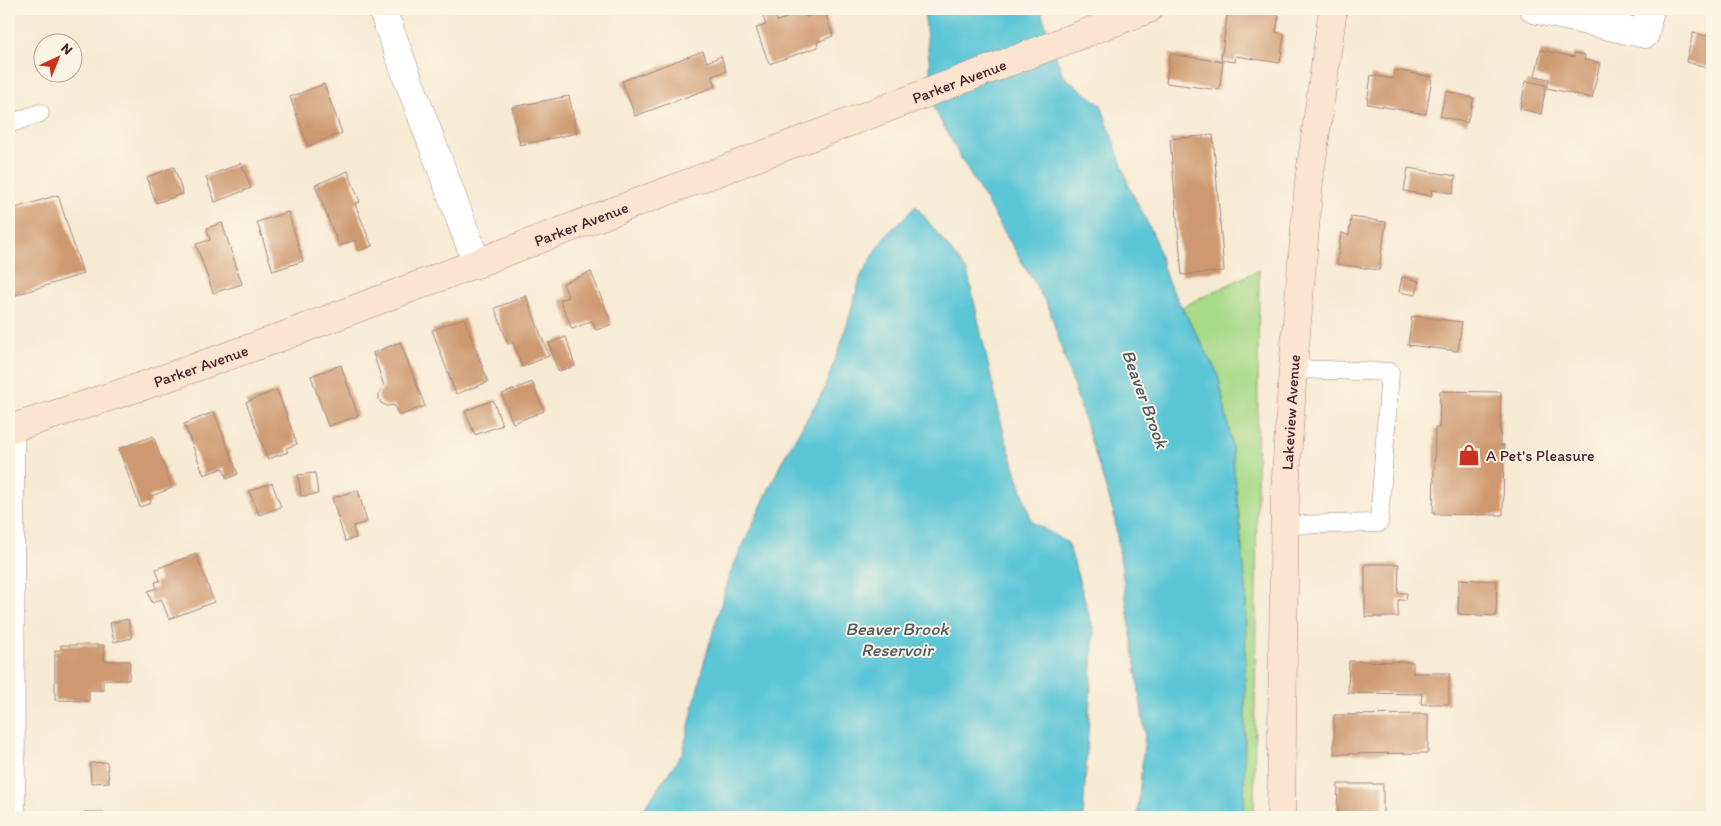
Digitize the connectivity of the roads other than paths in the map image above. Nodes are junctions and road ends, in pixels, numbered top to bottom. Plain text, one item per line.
1 (382, 9) edge
2 (1149, 9) edge
3 (1333, 9) edge
4 (1534, 9) edge
5 (1647, 21) edge
6 (40, 113) dead end
7 (9, 124) edge
8 (477, 264) junction
9 (1293, 369) junction
10 (9, 428) edge
11 (1285, 525) junction
12 (11, 817) edge
13 (1281, 817) edge

1 - 8 street
2 - 8 street, Parker Avenue
3 - 9 street, Lakeview Avenue
4 - 5 street
6 - 7 lane
8 - 10 street, Parker Avenue
9 - 11 street, Lakeview Avenue
9 - 11 lane
10 - 12 street
11 - 13 street, Lakeview Avenue

